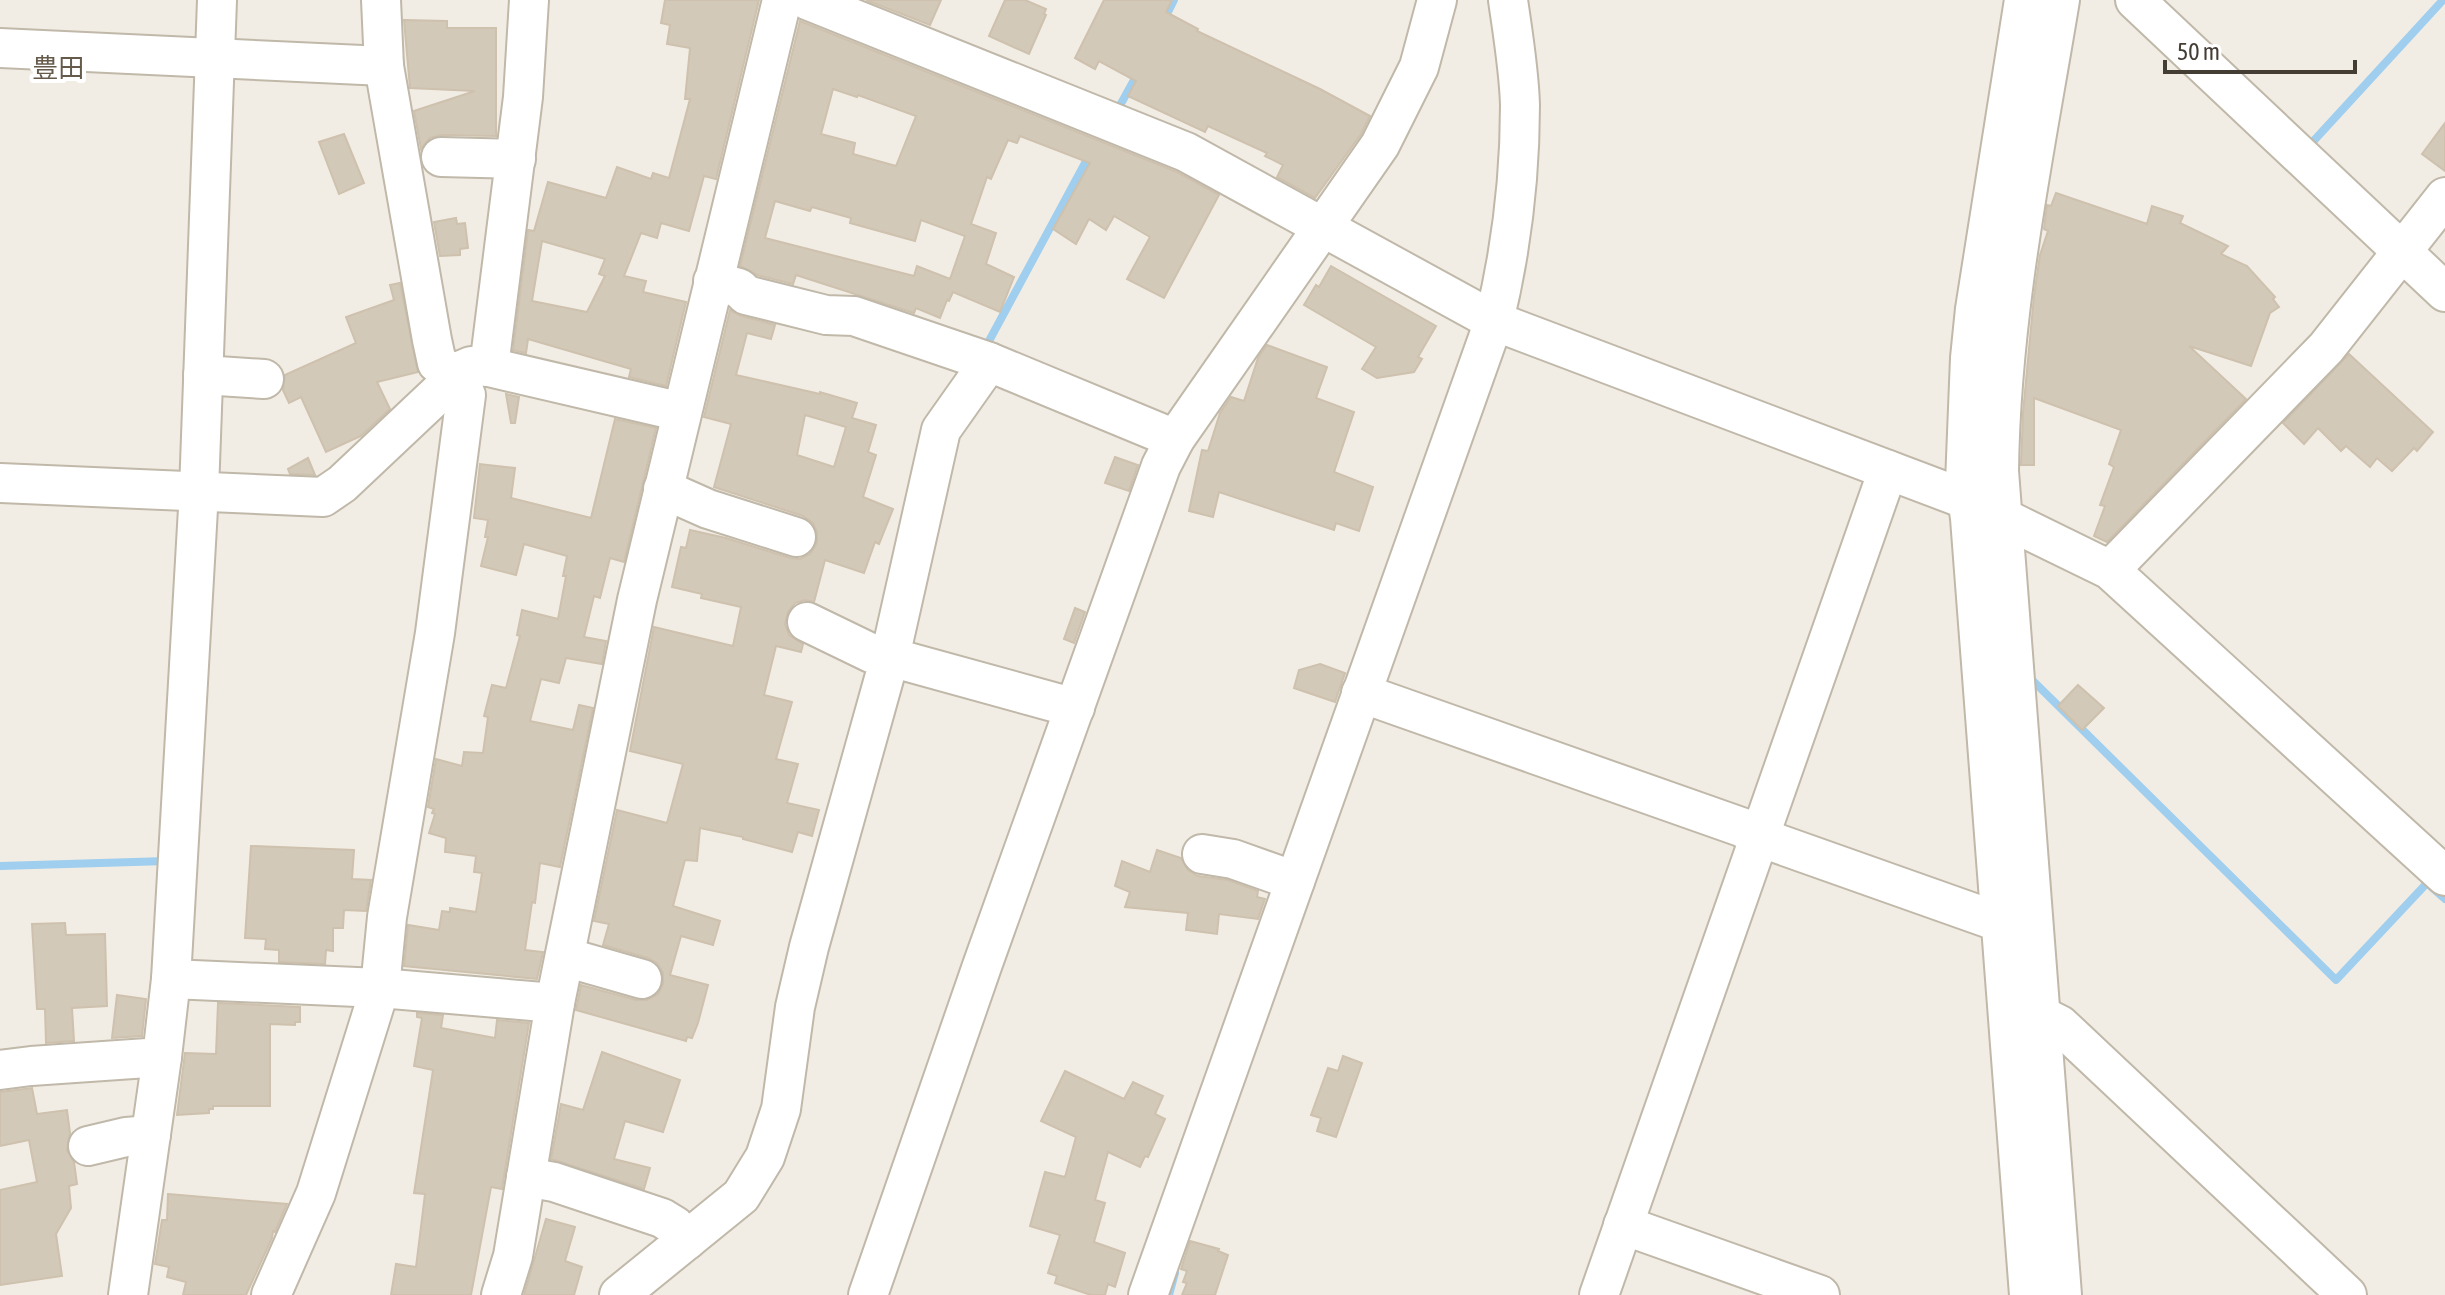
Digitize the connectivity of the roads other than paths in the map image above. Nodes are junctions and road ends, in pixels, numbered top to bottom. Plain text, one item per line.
1 (217, 0) edge
2 (381, 0) edge
3 (529, 0) edge
4 (782, 0) edge
5 (807, 0) edge
6 (1437, 0) edge
7 (1508, 0) edge
8 (2024, 0) edge
9 (2060, 0) edge
10 (2135, 0) edge
11 (0, 48) edge
12 (214, 56) junction
13 (384, 66) junction
14 (441, 157) dead end
15 (507, 158) junction
16 (2445, 197) edge
17 (1324, 229) junction
18 (2403, 252) junction
19 (713, 281) junction
20 (2445, 292) edge
21 (1494, 321) junction
22 (989, 362) junction
23 (472, 370) junction
24 (203, 375) junction
25 (264, 379) dead end
26 (682, 412) junction
27 (1175, 439) junction
28 (1888, 470) junction
29 (0, 483) edge
30 (663, 489) junction
31 (199, 491) junction
32 (1984, 508) junction
33 (796, 537) dead end
34 (2110, 570) junction
35 (807, 622) dead end
36 (890, 657) junction
37 (1361, 693) junction
38 (1075, 708) junction
39 (1759, 837) junction
40 (1202, 854) dead end
41 (2445, 876) edge
42 (1295, 881) junction
43 (1999, 922) junction
44 (565, 957) junction
45 (171, 979) junction
46 (642, 979) dead end
47 (380, 988) junction
48 (555, 1003) junction
49 (2042, 1016) junction
50 (162, 1057) junction
51 (0, 1070) edge
52 (151, 1135) junction
53 (88, 1146) dead end
54 (526, 1177) junction
55 (1623, 1225) junction
56 (687, 1240) junction
57 (128, 1295) edge
58 (271, 1295) edge
59 (501, 1295) edge
60 (619, 1295) edge
61 (868, 1295) edge
62 (1148, 1295) edge
63 (1599, 1295) edge
64 (1820, 1295) edge
65 (2029, 1295) edge
66 (2062, 1295) edge
67 (2347, 1295) edge

1 - 12 street
2 - 13 street
3 - 15 street
4 - 19 street
5 - 17 street
6 - 17 street
7 - 21 street
8 - 32 street
9 - 32 street
10 - 18 street
11 - 12 street
12 - 13 street
12 - 24 street
13 - 23 street
14 - 15 street
15 - 23 street
16 - 18 street
17 - 21 street
17 - 27 street
18 - 20 street
18 - 34 street
19 - 22 street
19 - 26 street
21 - 28 street
21 - 37 street
22 - 27 street
22 - 36 street
23 - 26 street
23 - 31 street
23 - 47 street
24 - 25 street
24 - 31 street
26 - 30 street
27 - 38 street
28 - 32 street
28 - 39 street
29 - 31 street
30 - 33 street
30 - 44 street
31 - 45 street
32 - 34 street
32 - 43 street
32 - 49 street
34 - 41 street
35 - 36 street
36 - 38 street
36 - 56 street
37 - 39 street
37 - 42 street
38 - 61 street
39 - 43 street
39 - 55 street
40 - 42 street
42 - 62 street
43 - 65 street
44 - 46 street
44 - 48 street
45 - 47 street
45 - 50 street
47 - 48 street
47 - 58 street
48 - 54 street
49 - 66 street
49 - 67 street
50 - 51 street
50 - 52 street
52 - 53 street
52 - 57 street
54 - 56 street
54 - 59 street
55 - 63 street
55 - 64 street
56 - 60 street

